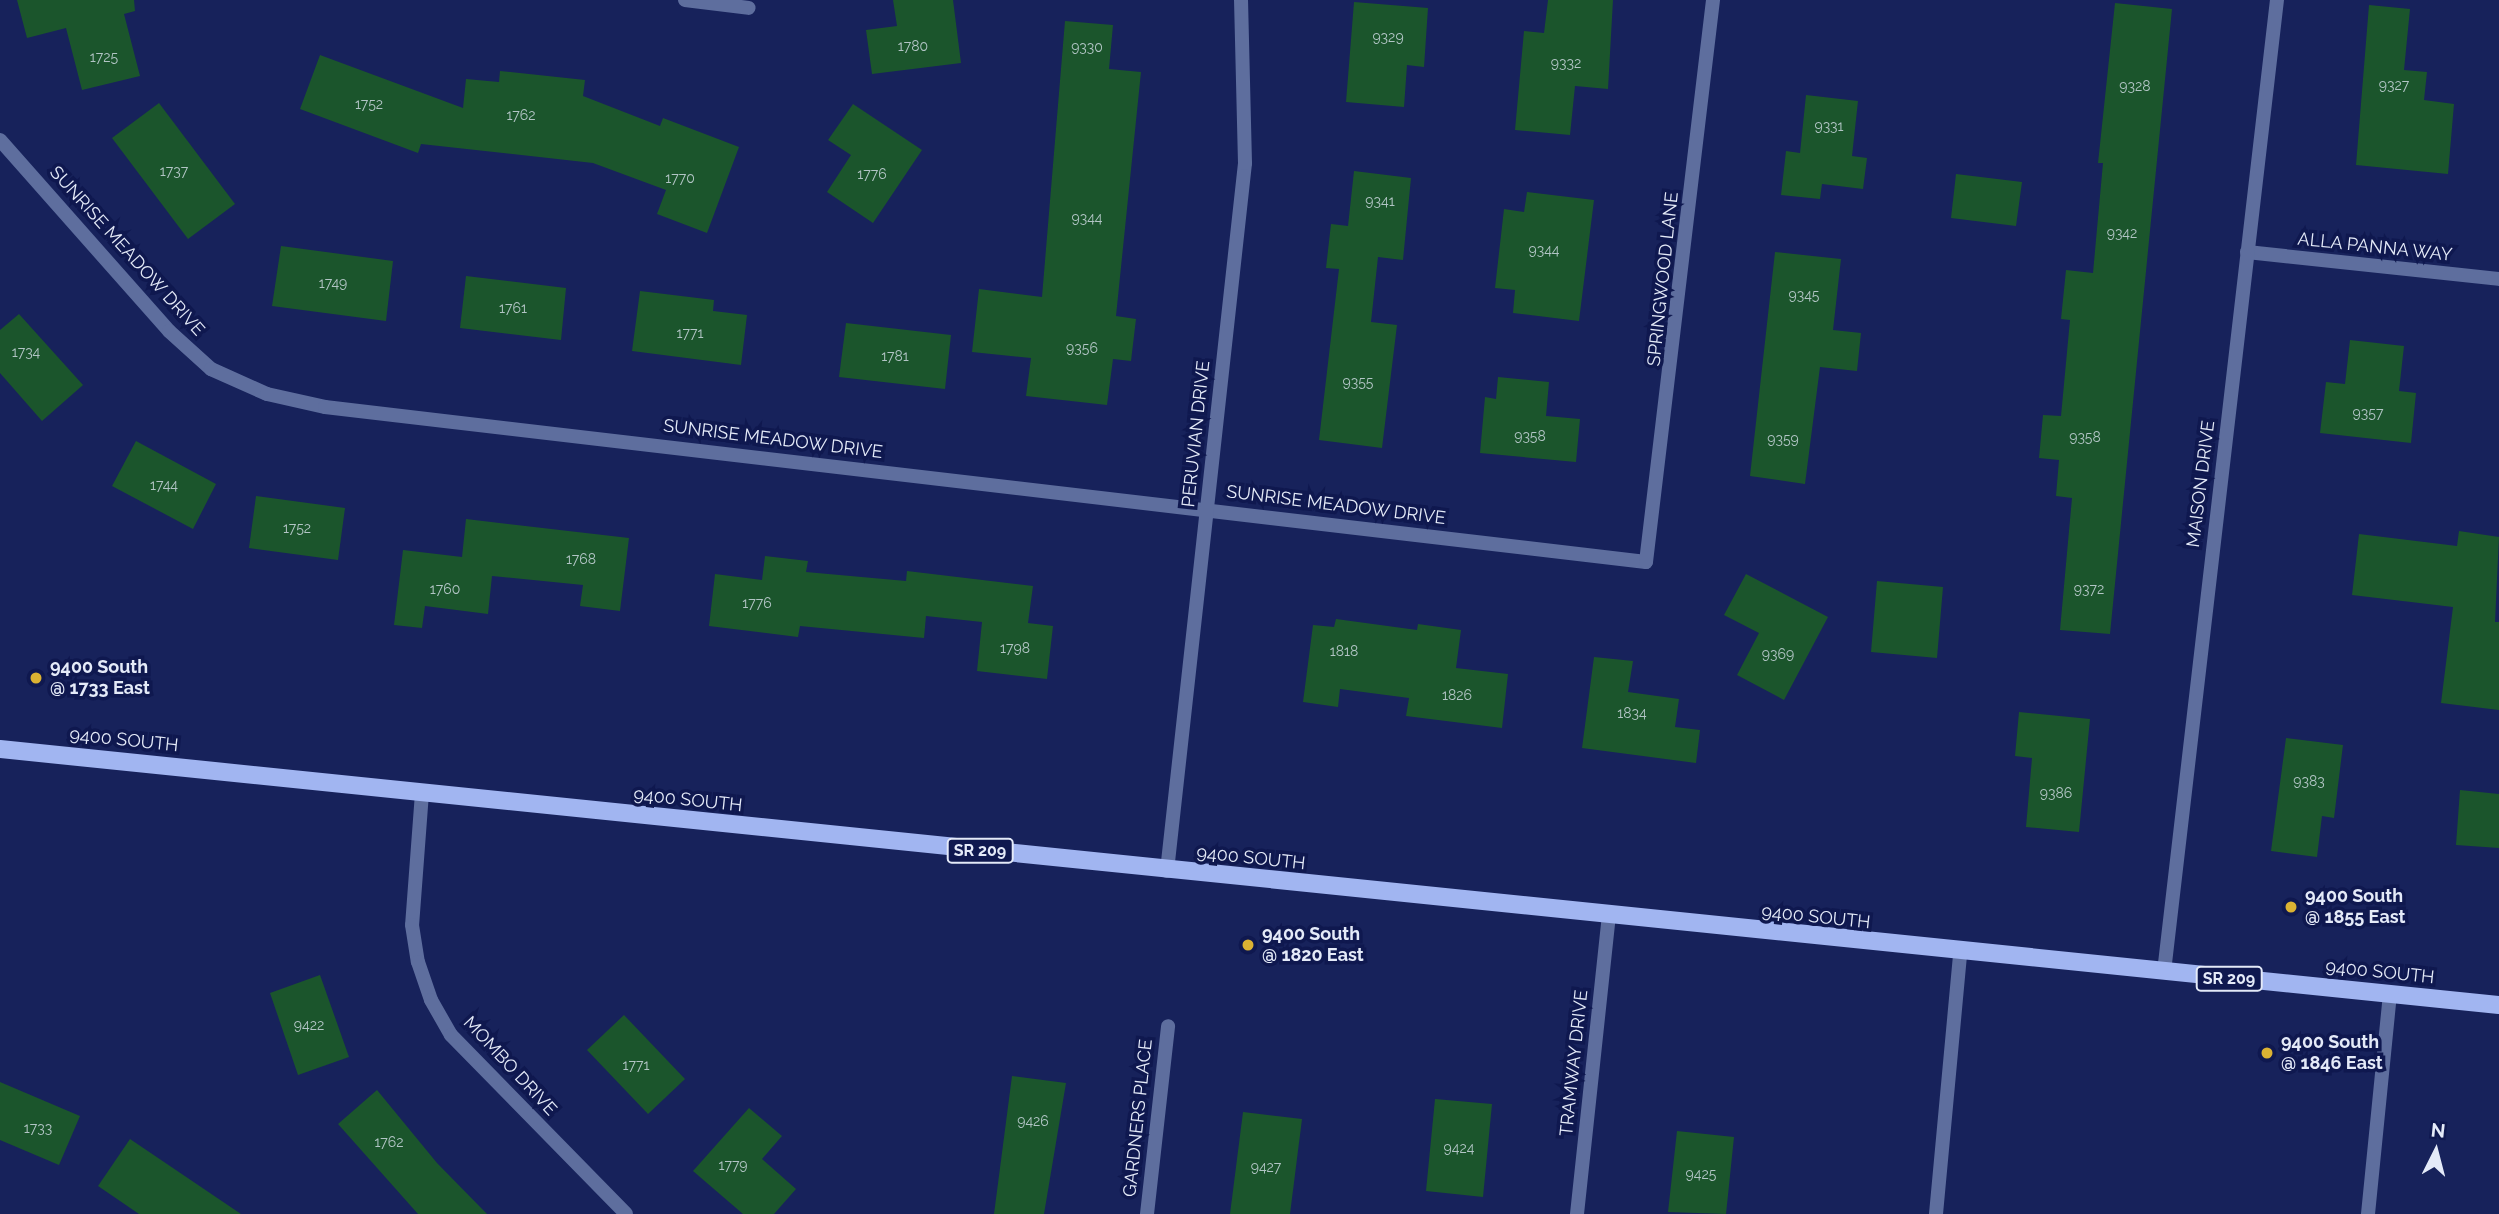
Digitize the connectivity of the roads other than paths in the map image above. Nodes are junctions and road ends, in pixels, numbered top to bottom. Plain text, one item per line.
1 (685, 0) edge
2 (1241, 0) edge
3 (1713, 0) edge
4 (2277, 0) edge
5 (749, 8) dead end
6 (0, 140) edge
7 (2247, 252) junction
8 (2499, 279) edge
9 (1207, 509) junction
10 (1646, 562) joint
11 (0, 749) edge
12 (422, 793) junction
13 (1167, 871) junction
14 (1609, 915) junction
15 (1959, 953) junction
16 (2164, 972) junction
17 (2390, 994) junction
18 (2499, 1005) edge
19 (1168, 1026) dead end
20 (626, 1214) edge
21 (1147, 1214) edge
22 (1577, 1214) edge
23 (1936, 1214) edge
24 (2368, 1214) edge

1 - 5 street
2 - 9 street, PERUVIAN DRIVE
3 - 10 street, SPRINGWOOD LANE
4 - 7 street, MAISON DRIVE
6 - 9 street, SUNRISE MEADOW DRIVE
7 - 8 street, ALLA PANNA WAY
7 - 16 street, MAISON DRIVE
9 - 10 street, SUNRISE MEADOW DRIVE
9 - 13 street, PERUVIAN DRIVE
11 - 12 main road, 9400 SOUTH / SR 209
12 - 13 main road, 9400 SOUTH / SR 209
12 - 20 street, MOMBO DRIVE
13 - 14 main road, 9400 SOUTH / SR 209
14 - 15 main road, 9400 SOUTH / SR 209
14 - 22 street, TRAMWAY DRIVE
15 - 16 main road, 9400 SOUTH / SR 209
15 - 23 street
16 - 17 main road, 9400 SOUTH / SR 209
17 - 18 main road, 9400 SOUTH / SR 209
17 - 24 street
19 - 21 street, GARDNERS PLACE

